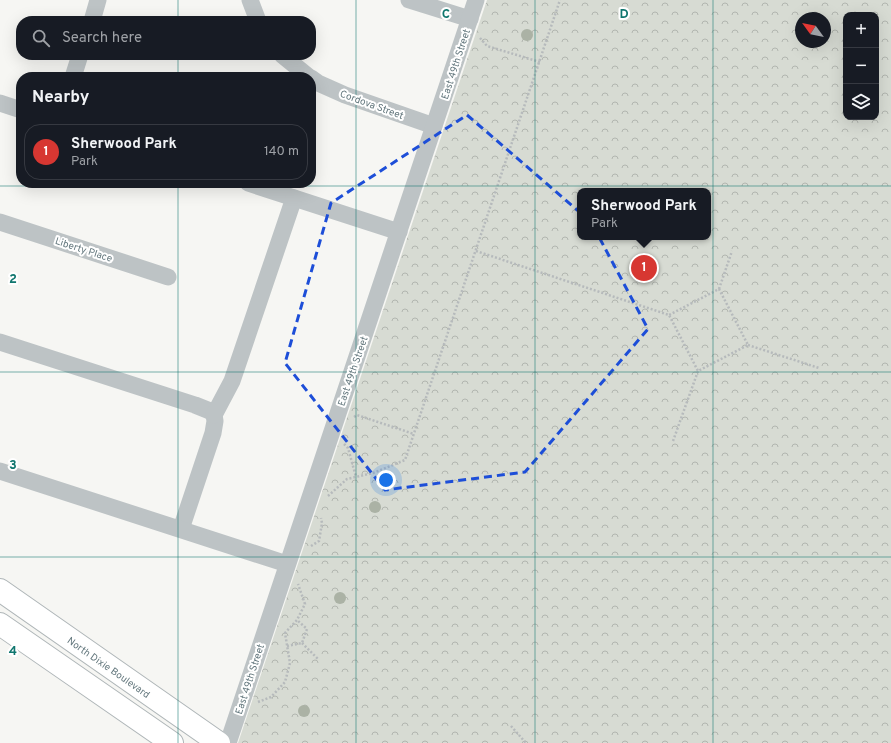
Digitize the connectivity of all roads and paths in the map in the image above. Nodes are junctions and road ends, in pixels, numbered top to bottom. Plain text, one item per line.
1 (98, 0) edge
2 (250, 0) edge
3 (409, 0) edge
4 (476, 0) edge
5 (560, 0) edge
6 (93, 16) edge
7 (256, 16) edge
8 (473, 26) junction
9 (78, 60) edge
10 (288, 60) edge
11 (540, 62) junction
12 (75, 72) edge
13 (303, 72) edge
14 (316, 82) edge
15 (0, 103) edge
16 (16, 108) edge
17 (434, 126) junction
18 (263, 188) edge
19 (294, 198) junction
20 (0, 222) edge
21 (399, 232) junction
22 (476, 251) junction
23 (732, 251) dead end
24 (168, 276) dead end
25 (719, 289) junction
26 (669, 315) junction
27 (0, 342) edge
28 (748, 345) junction
29 (819, 368) dead end
30 (698, 371) junction
31 (214, 415) junction
32 (352, 417) dead end
33 (414, 434) junction
34 (340, 439) dead end
35 (673, 441) dead end
36 (0, 471) edge
37 (356, 477) junction
38 (326, 498) dead end
39 (320, 515) dead end
40 (181, 529) junction
41 (308, 548) dead end
42 (287, 564) junction
43 (297, 582) dead end
44 (0, 590) edge
45 (297, 620) junction
46 (0, 624) edge
47 (302, 643) junction
48 (287, 646) junction
49 (318, 659) dead end
50 (251, 704) dead end
51 (511, 726) dead end
52 (172, 743) edge
53 (219, 743) edge
54 (228, 743) edge
55 (526, 743) edge

1 - 6 street
2 - 7 street
3 - 8 street
4 - 8 street, East 49th Street
5 - 11 path
8 - 11 path
8 - 17 street, East 49th Street
9 - 12 street
10 - 13 street, Cordova Street
11 - 22 path
14 - 17 street, Cordova Street
15 - 16 street
17 - 21 street, East 49th Street
18 - 19 street
19 - 21 street
19 - 31 street
20 - 24 street, Liberty Place
21 - 42 street, East 49th Street
22 - 26 path
22 - 33 path
23 - 25 path
25 - 26 path
25 - 28 path
26 - 30 path
27 - 31 street
28 - 29 path
28 - 30 path
30 - 35 path
31 - 40 street
32 - 33 path
33 - 37 path
34 - 37 path
36 - 40 street
37 - 38 path
39 - 41 path
40 - 42 street
42 - 54 street, East 49th Street
43 - 45 path
44 - 53 main road, North Dixie Boulevard
45 - 47 path
45 - 48 path
46 - 52 main road
47 - 48 path
47 - 49 path
48 - 50 path
51 - 55 path

